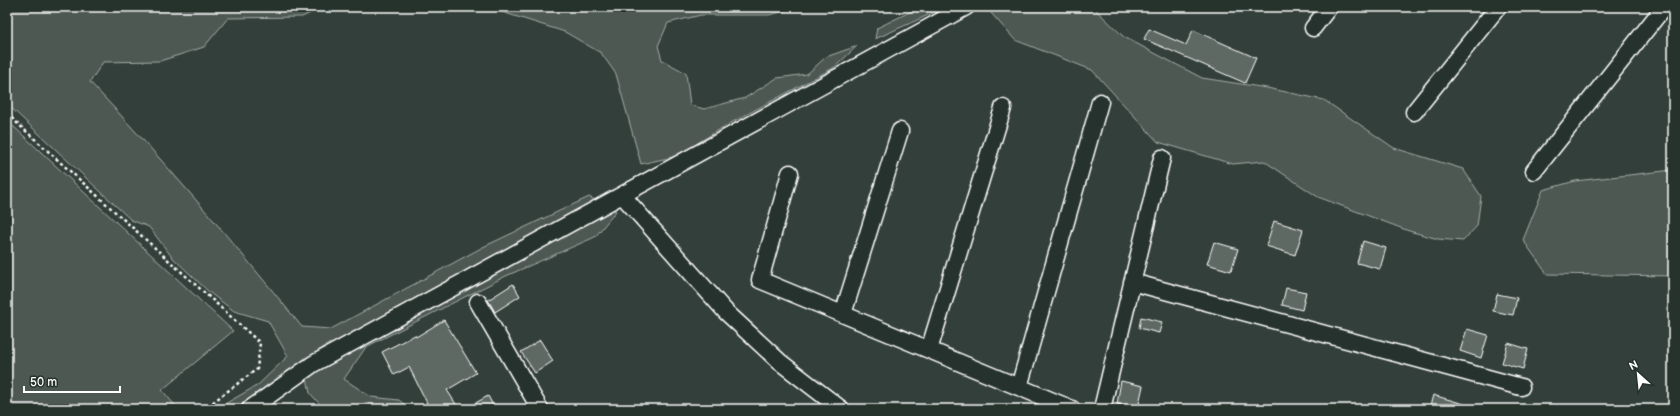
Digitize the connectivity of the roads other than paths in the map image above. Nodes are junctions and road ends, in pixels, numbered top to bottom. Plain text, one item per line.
1 (966, 7) edge
2 (1329, 7) edge
3 (1498, 7) edge
4 (1664, 7) edge
5 (1313, 28) dead end
6 (1100, 102) dead end
7 (1003, 108) dead end
8 (1414, 112) dead end
9 (900, 131) dead end
10 (1162, 158) dead end
11 (1534, 171) dead end
12 (790, 173) dead end
13 (622, 195) junction
14 (1132, 282) junction
15 (478, 302) dead end
16 (843, 314) junction
17 (929, 350) junction
18 (1019, 387) junction
19 (1521, 387) dead end
20 (250, 409) edge
21 (540, 409) edge
22 (841, 409) edge
23 (1072, 409) edge
24 (1102, 409) edge

1 - 13 street
2 - 5 street
3 - 8 street
4 - 11 street
6 - 18 street
7 - 17 street
9 - 16 street
10 - 14 street
12 - 16 street
13 - 20 street
13 - 22 street
14 - 19 street
14 - 24 street
15 - 21 street
16 - 17 street
17 - 18 street
18 - 23 street

